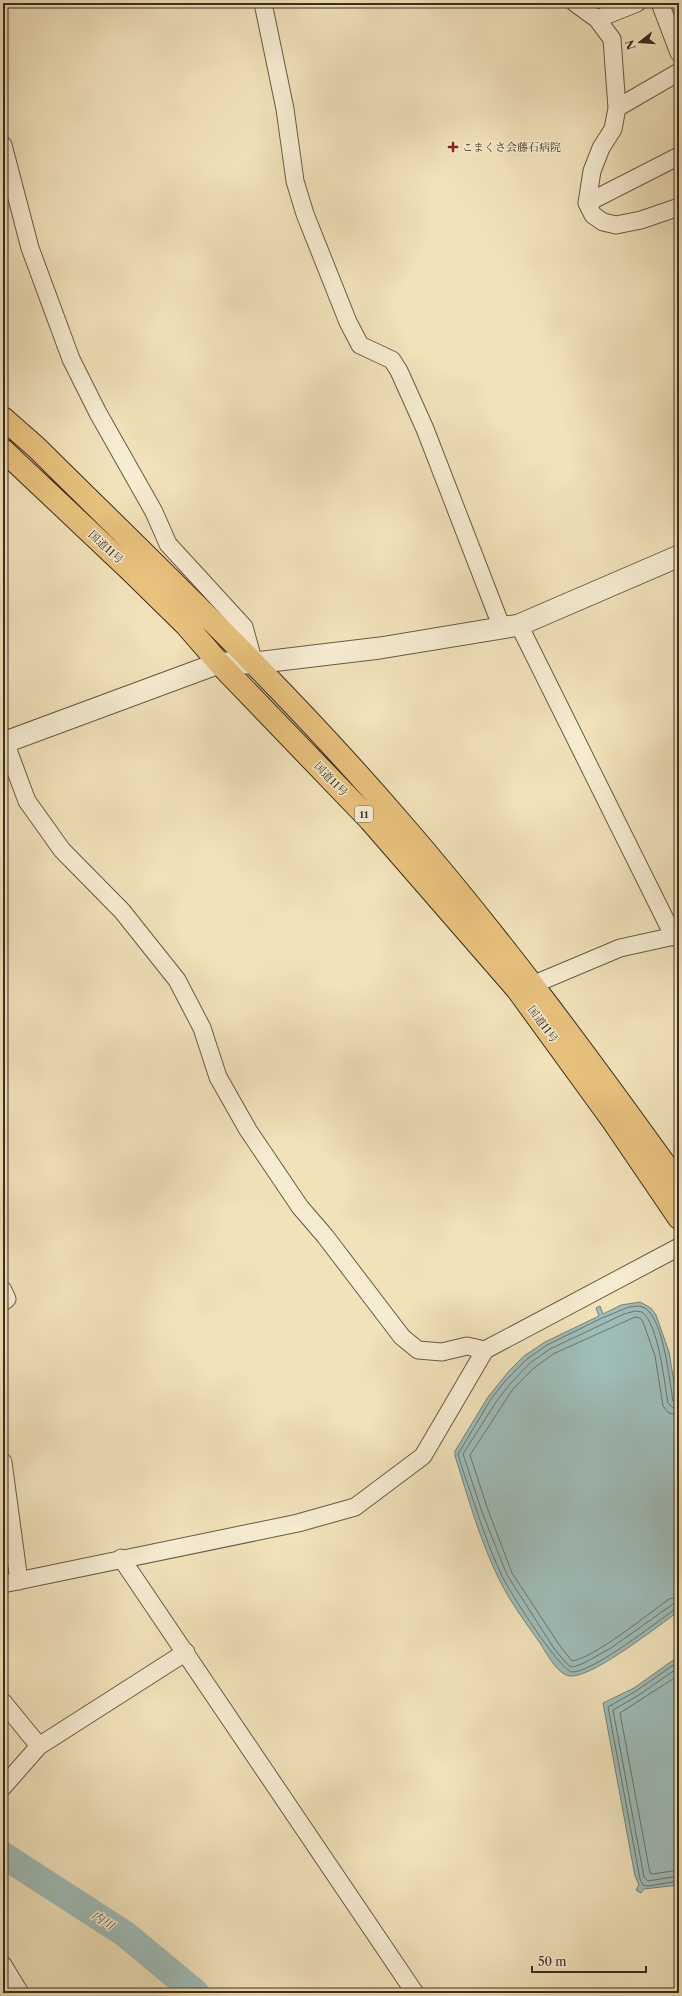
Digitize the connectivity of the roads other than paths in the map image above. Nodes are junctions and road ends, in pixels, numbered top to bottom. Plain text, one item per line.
1 (264, 3) edge
2 (575, 3) edge
3 (637, 3) edge
4 (660, 3) edge
5 (597, 19) junction
6 (675, 28) edge
7 (679, 53) edge
8 (679, 72) edge
9 (618, 108) junction
10 (3, 145) edge
11 (679, 156) edge
12 (587, 203) junction
13 (679, 208) edge
14 (3, 418) edge
15 (3, 450) edge
16 (679, 556) edge
17 (511, 626) junction
18 (219, 663) junction
19 (254, 663) junction
20 (4, 743) edge
21 (676, 936) edge
22 (524, 987) junction
23 (679, 1184) edge
24 (679, 1218) edge
25 (679, 1247) edge
26 (3, 1290) edge
27 (3, 1302) edge
28 (485, 1350) junction
29 (3, 1462) edge
30 (121, 1558) junction
31 (11, 1582) edge
32 (186, 1652) junction
33 (3, 1702) edge
34 (39, 1746) junction
35 (3, 1787) edge
36 (3, 1965) edge
37 (20, 1993) edge
38 (415, 1993) edge

1 - 17 street
2 - 5 street
3 - 5 street
4 - 6 street
5 - 9 street
6 - 7 street
8 - 9 street
9 - 12 street
10 - 19 street
11 - 12 street
12 - 13 street
14 - 19 highway, 国道11号 / 11
15 - 18 highway, 国道11号 / 11
16 - 17 street
17 - 19 street
17 - 21 street
18 - 19 street
18 - 20 street
18 - 22 highway, 国道11号 / 11
19 - 22 highway, 国道11号 / 11
20 - 28 street
21 - 22 street
22 - 23 highway, 国道11号 / 11
22 - 24 highway, 国道11号 / 11
25 - 28 street
26 - 27 street
28 - 30 street
29 - 31 street
30 - 31 street
30 - 32 street
32 - 34 street
32 - 38 street
33 - 34 street
34 - 35 street
36 - 37 street

